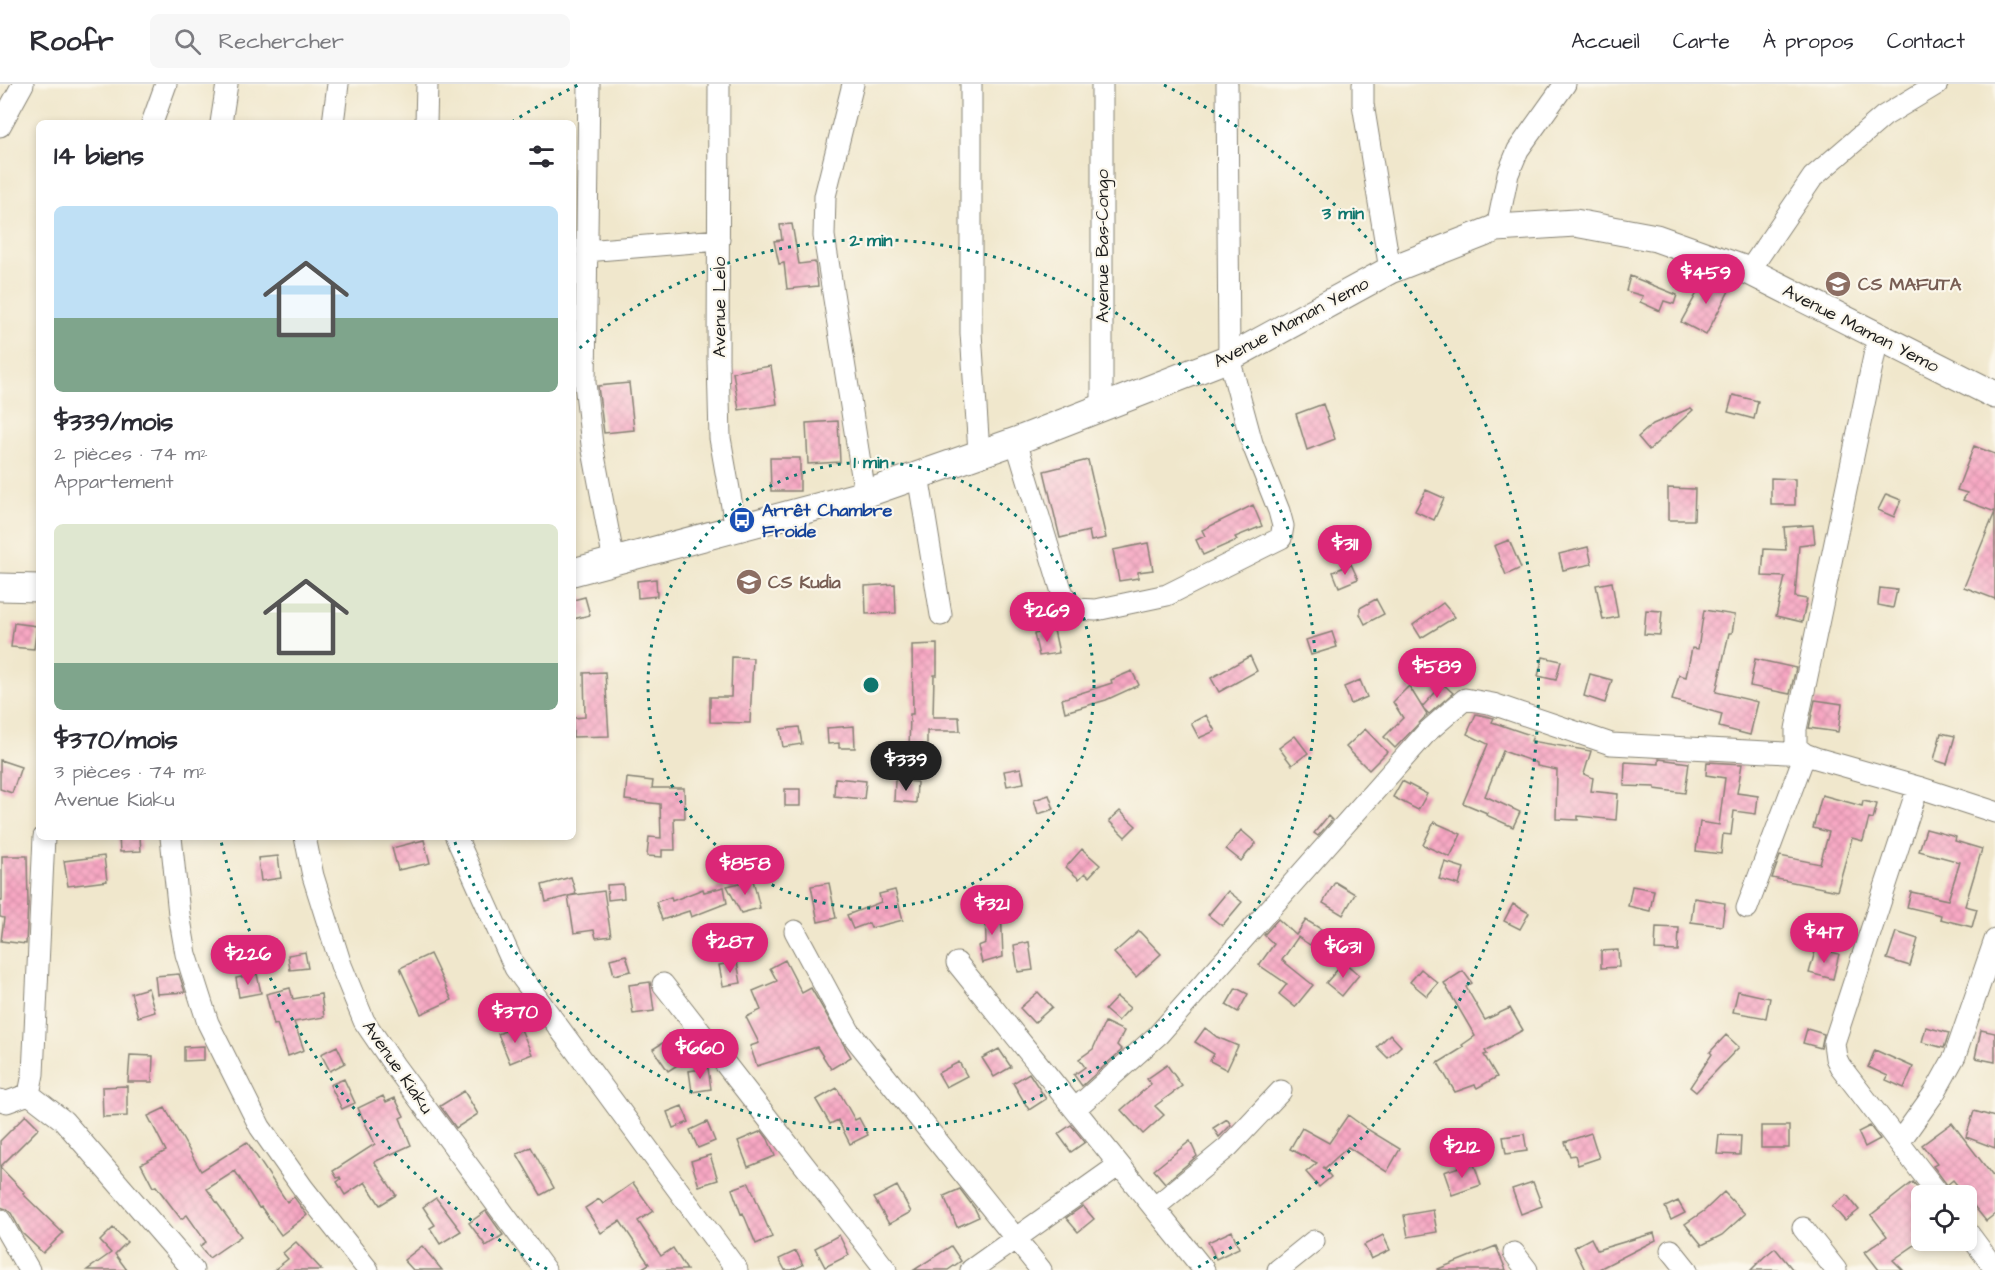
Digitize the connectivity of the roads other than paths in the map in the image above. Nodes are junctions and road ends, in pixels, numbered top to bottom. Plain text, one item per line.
1 (23, 84) edge
2 (166, 84) edge
3 (227, 84) edge
4 (338, 84) edge
5 (427, 84) edge
6 (589, 84) edge
7 (719, 84) edge
8 (853, 84) edge
9 (971, 84) edge
10 (1102, 84) edge
11 (1227, 84) edge
12 (1363, 84) edge
13 (1565, 84) edge
14 (1937, 84) edge
15 (153, 120) edge
16 (221, 120) edge
17 (333, 120) edge
18 (426, 120) edge
19 (0, 126) edge
20 (1497, 228) junction
21 (719, 240) junction
22 (586, 251) junction
23 (1390, 270) junction
24 (1749, 271) junction
25 (1878, 337) junction
26 (1229, 358) junction
27 (1995, 395) edge
28 (1102, 408) junction
29 (1016, 441) junction
30 (979, 452) junction
31 (918, 475) junction
32 (865, 494) junction
33 (736, 529) junction
34 (614, 562) junction
35 (576, 571) edge
36 (0, 587) edge
37 (36, 588) edge
38 (941, 615) dead end
39 (1805, 754) junction
40 (1918, 787) junction
41 (1995, 812) edge
42 (44, 840) edge
43 (171, 840) edge
44 (306, 840) edge
45 (457, 840) edge
46 (1747, 908) dead end
47 (795, 931) dead end
48 (1995, 940) edge
49 (957, 963) dead end
50 (663, 984) dead end
51 (1281, 1091) dead end
52 (29, 1094) junction
53 (2, 1106) edge
54 (1075, 1109) junction
55 (1900, 1141) junction
56 (1119, 1165) junction
57 (1932, 1185) edge
58 (1154, 1208) junction
59 (0, 1220) edge
60 (1803, 1228) dead end
61 (1015, 1237) junction
62 (1314, 1241) dead end
63 (1977, 1245) edge
64 (1671, 1250) dead end
65 (1514, 1253) dead end
66 (729, 1267) edge
67 (1995, 1269) edge
68 (29, 1270) edge
69 (193, 1270) edge
70 (368, 1270) edge
71 (545, 1270) edge
72 (886, 1270) edge
73 (971, 1270) edge
74 (1041, 1270) edge
75 (1204, 1270) edge
76 (1278, 1270) edge
77 (1527, 1270) edge
78 (1687, 1270) edge
79 (1836, 1270) edge

1 - 19 street
2 - 15 street
3 - 16 street
4 - 17 street
5 - 18 street
6 - 22 street
7 - 21 street, Avenue Lelo
8 - 32 street
9 - 30 street
10 - 28 street, Avenue Bas-Congo
11 - 26 street
12 - 23 street
13 - 20 street
14 - 24 street
20 - 23 street, Avenue Maman Yemo
20 - 24 street, Avenue Maman Yemo
21 - 22 street
21 - 33 street, Avenue Lelo
22 - 34 street
23 - 26 street, Avenue Maman Yemo
24 - 25 street, Avenue Maman Yemo
25 - 27 street, Avenue Maman Yemo
25 - 39 street
26 - 28 street, Avenue Maman Yemo
26 - 29 street
28 - 29 street, Avenue Maman Yemo
29 - 30 street, Avenue Maman Yemo
30 - 31 street, Avenue Maman Yemo
31 - 32 street, Avenue Maman Yemo
31 - 38 street
32 - 33 street, Avenue Maman Yemo
33 - 34 street, Avenue Maman Yemo
34 - 35 street, Avenue Maman Yemo
36 - 37 street
39 - 40 street
39 - 46 street
39 - 54 street
40 - 41 street
40 - 55 street
42 - 52 street
43 - 70 street
44 - 71 street, Avenue Kiaku
45 - 66 street
47 - 61 street
48 - 55 street
49 - 54 street
50 - 72 street
51 - 58 street
52 - 53 street
52 - 69 street
54 - 56 street
55 - 57 street
56 - 58 street
56 - 61 street
58 - 75 street
59 - 68 street
60 - 79 street
61 - 73 street
61 - 74 street
62 - 76 street
63 - 67 street
64 - 78 street
65 - 77 street

